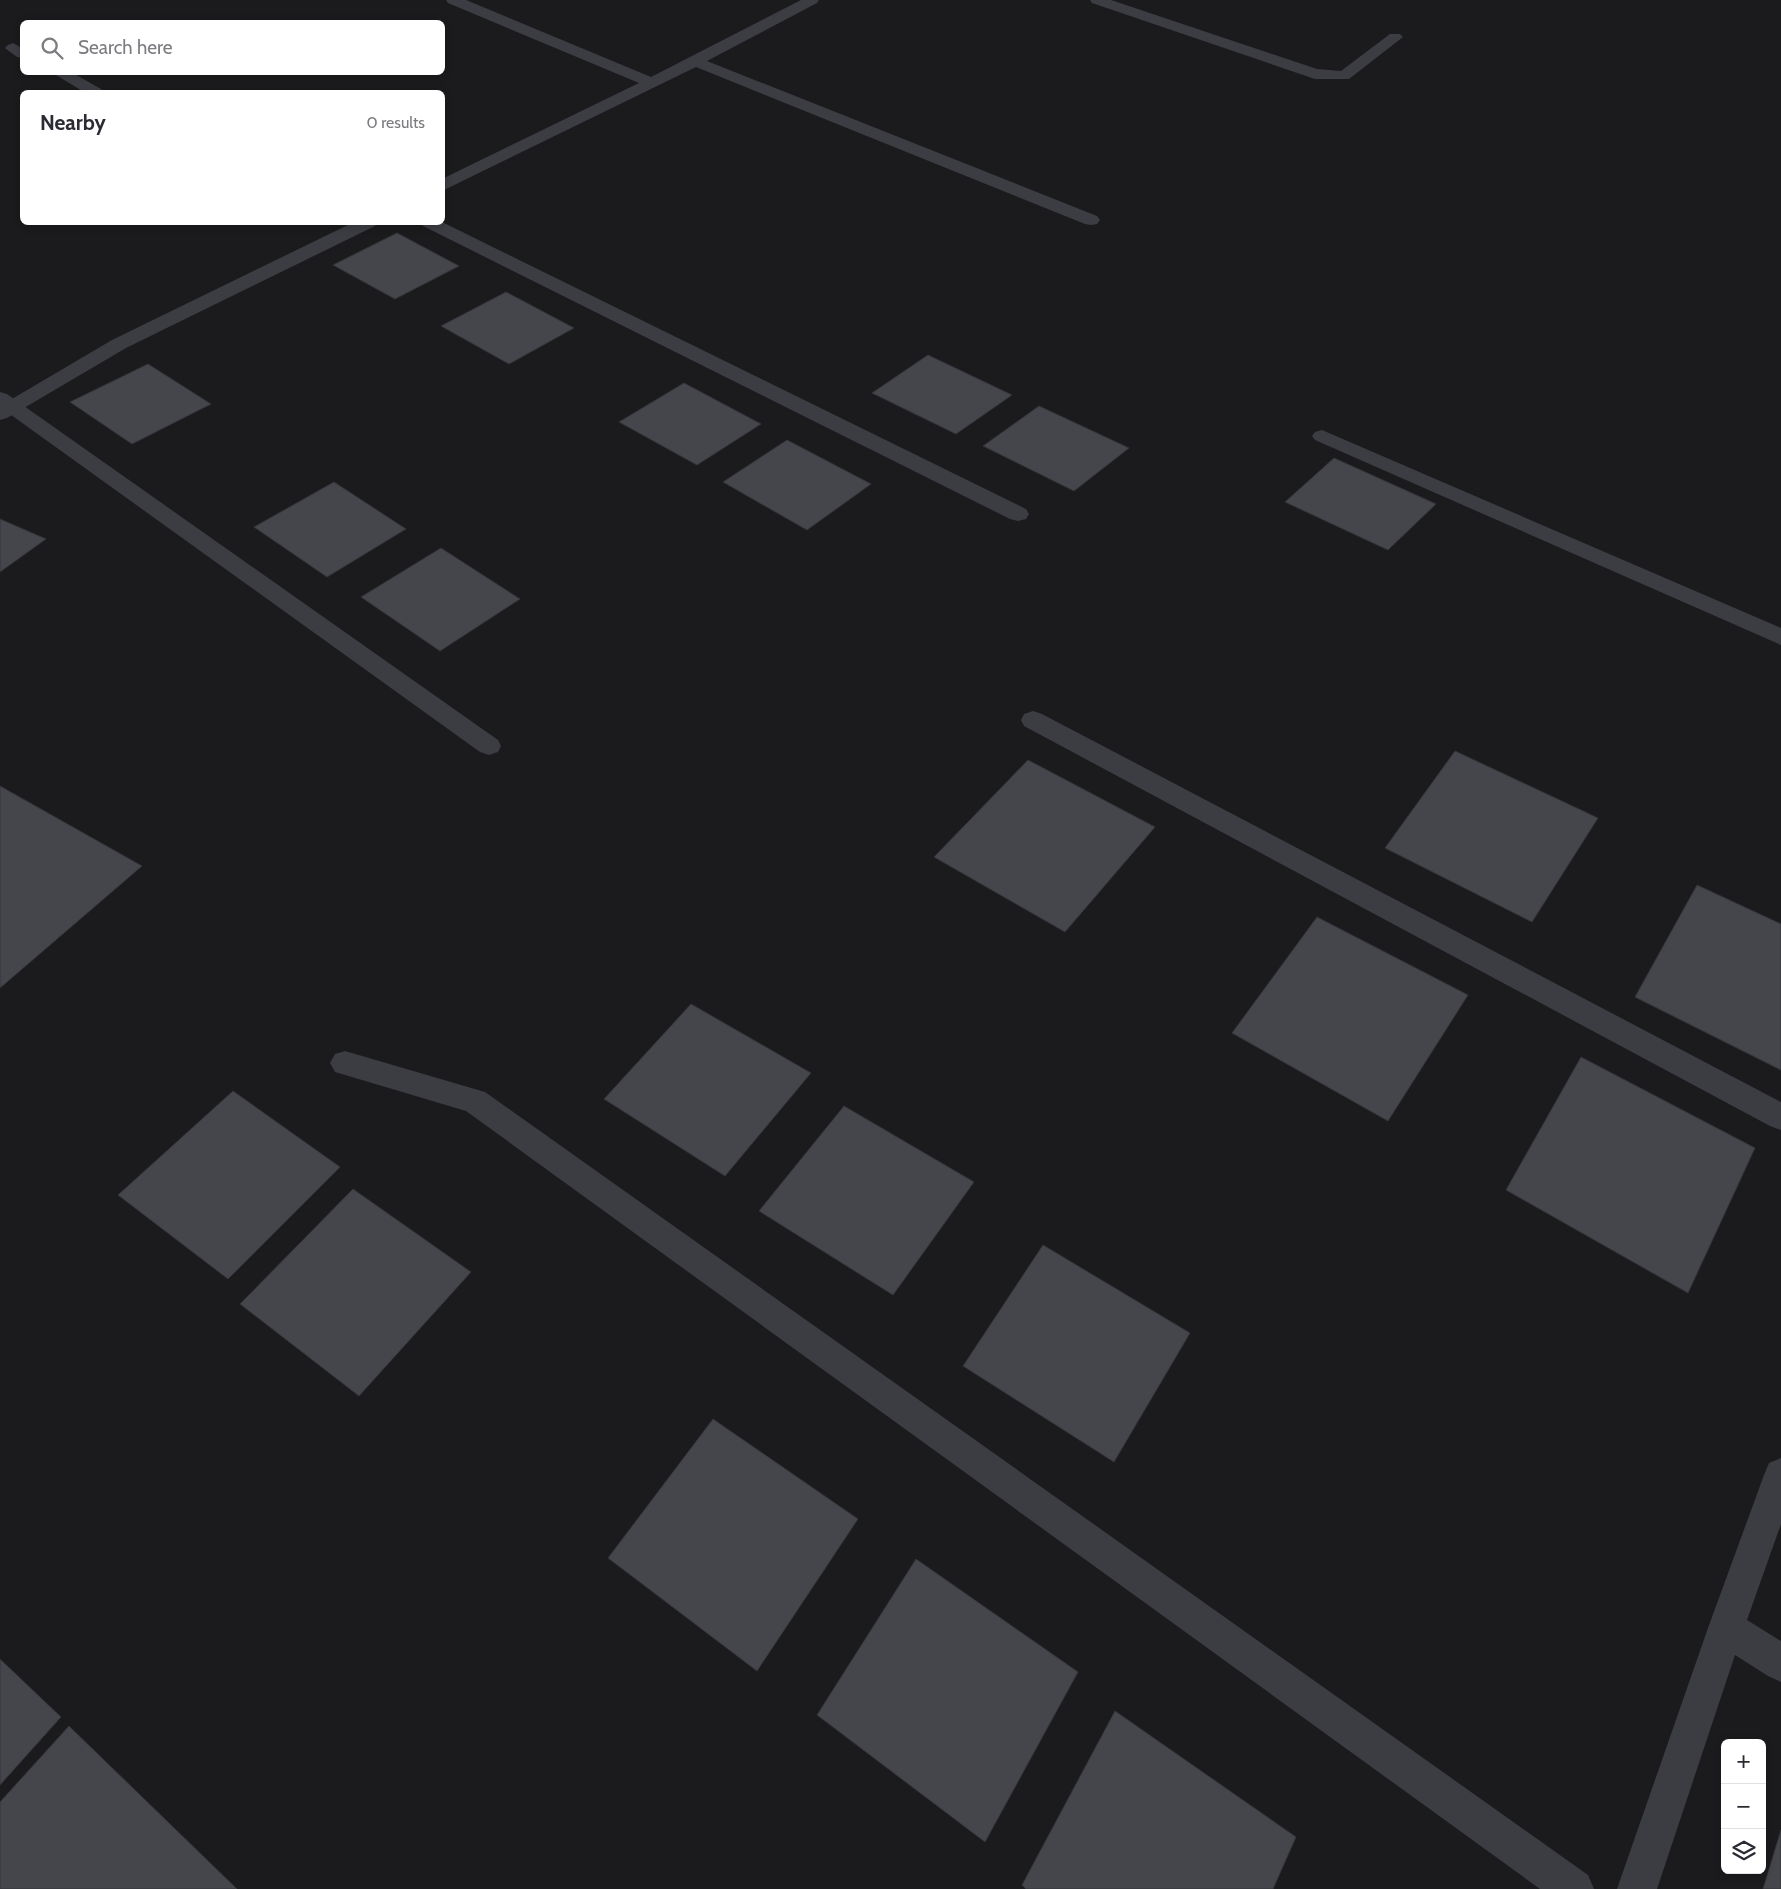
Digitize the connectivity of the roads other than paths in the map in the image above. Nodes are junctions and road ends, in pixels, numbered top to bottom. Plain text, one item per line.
1 (453, 0) edge
2 (812, 0) edge
3 (1097, 0) edge
4 (1395, 37) dead end
5 (696, 61) junction
6 (64, 75) edge
7 (651, 82) junction
8 (91, 90) edge
9 (445, 185) edge
10 (1091, 220) dead end
11 (434, 225) edge
12 (345, 227) edge
13 (4, 406) edge
14 (1322, 436) dead end
15 (1018, 514) dead end
16 (1781, 637) edge
17 (1033, 720) dead end
18 (489, 746) dead end
19 (345, 1063) dead end
20 (1781, 1117) edge
21 (1781, 1475) edge
22 (1726, 1628) junction
23 (1781, 1663) edge
24 (1574, 1889) edge
25 (1637, 1889) edge

1 - 7 street
2 - 5 street
3 - 4 street
5 - 7 street
5 - 10 street
6 - 8 street
7 - 9 street
11 - 15 street
12 - 13 street
13 - 18 street
14 - 16 street
17 - 20 street
19 - 24 street
21 - 22 street
22 - 23 street
22 - 25 street

